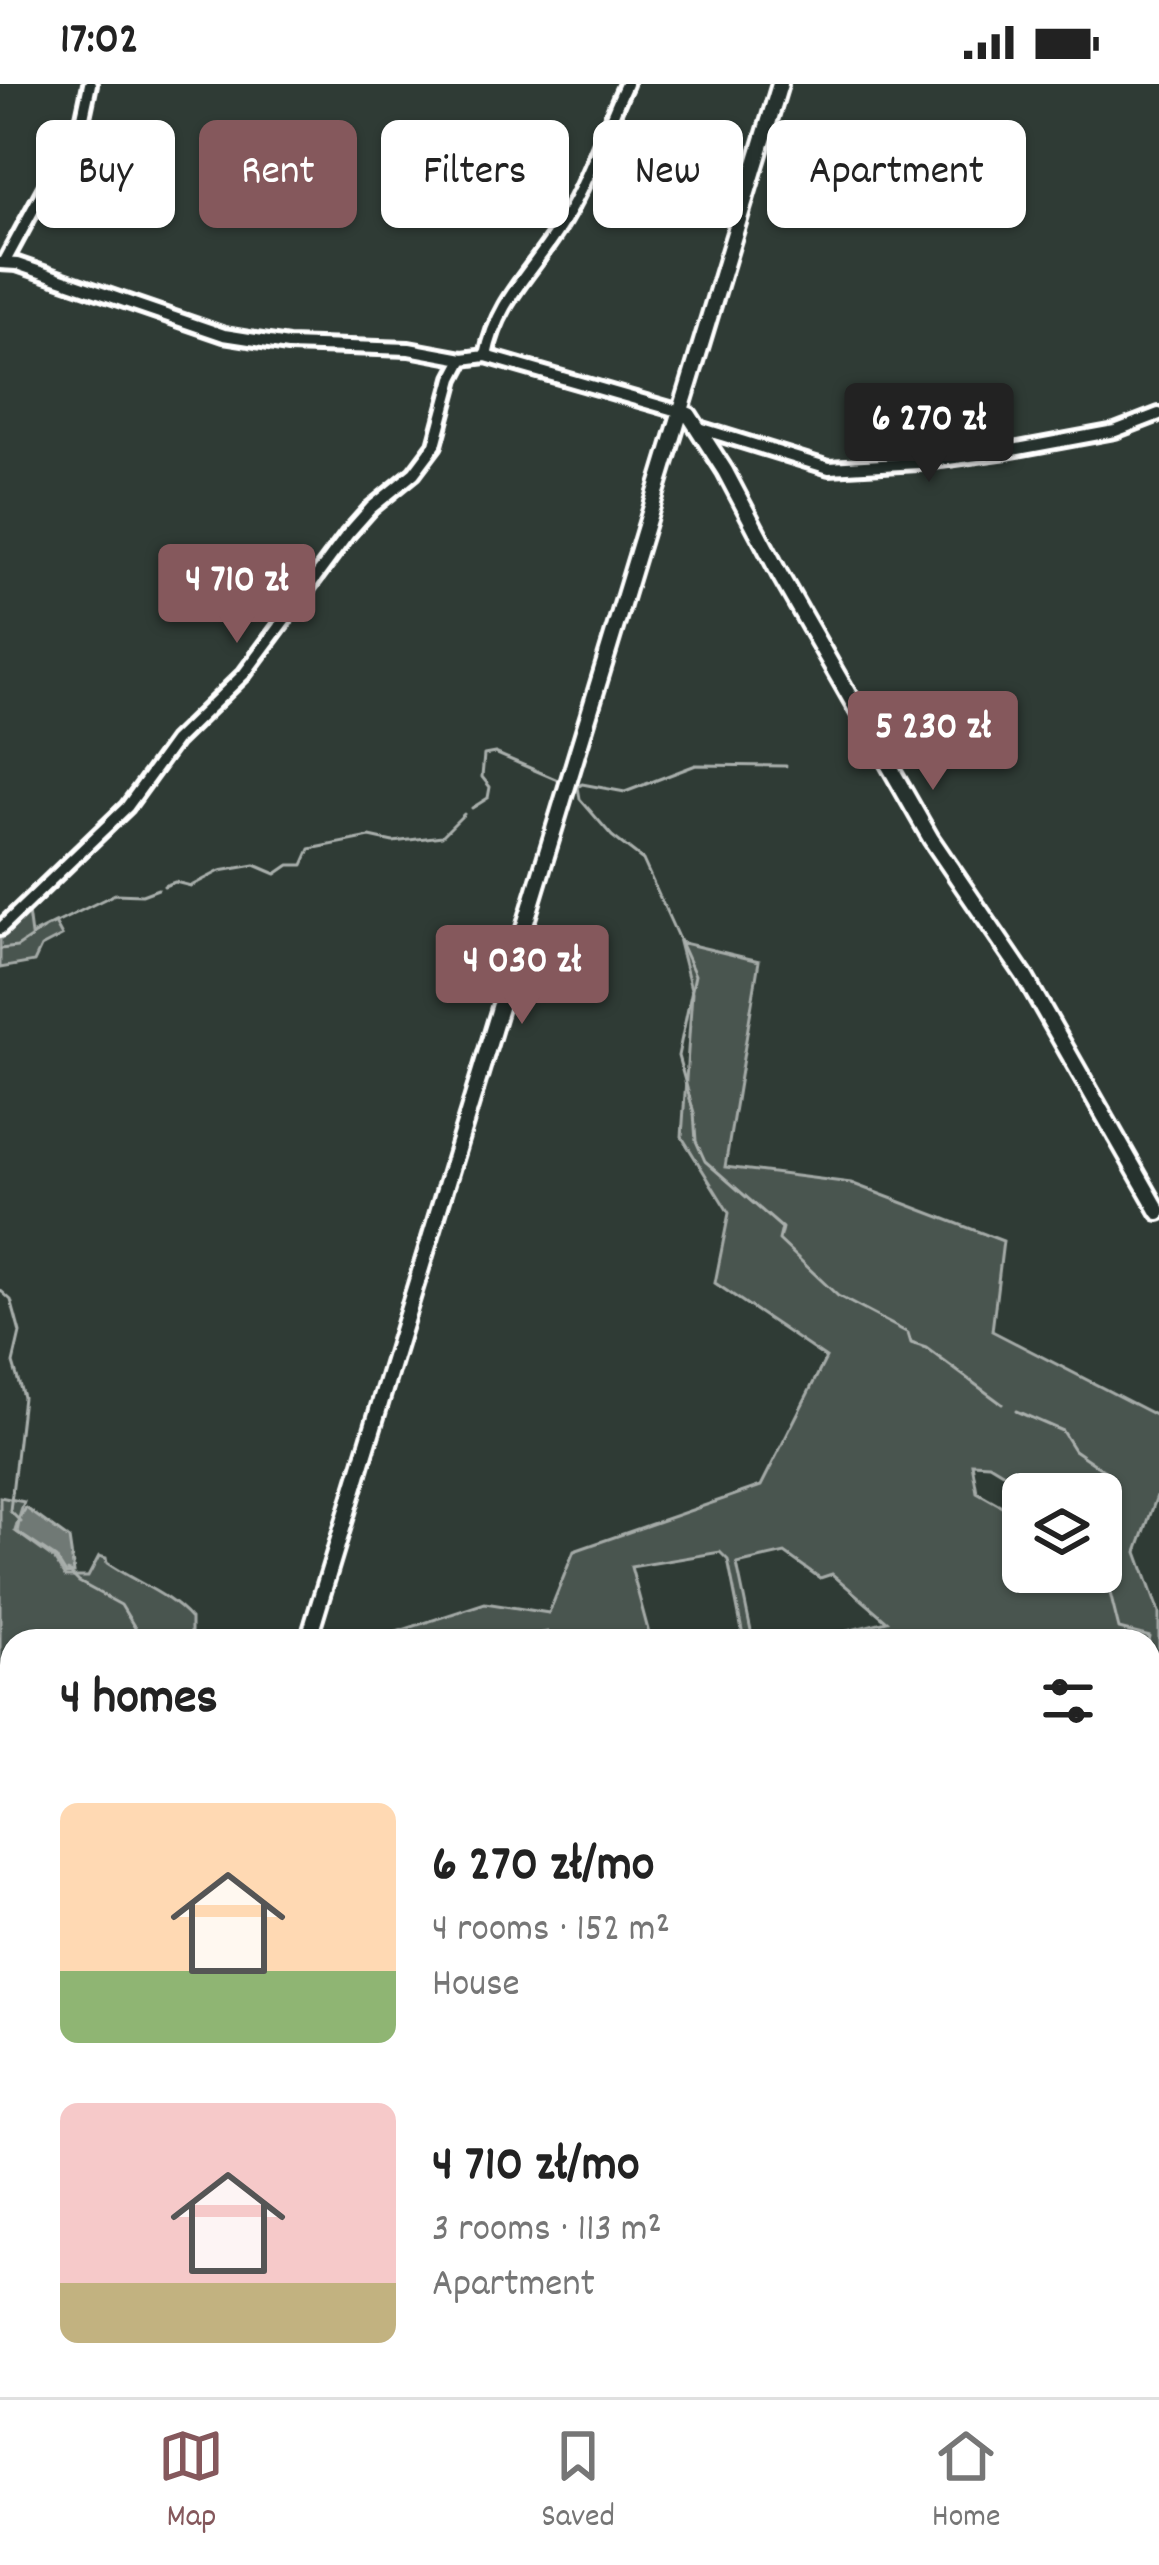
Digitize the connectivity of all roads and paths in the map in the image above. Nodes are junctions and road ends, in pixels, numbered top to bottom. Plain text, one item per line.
1 (90, 84) edge
2 (626, 84) edge
3 (780, 84) edge
4 (2, 263) edge
5 (486, 356) junction
6 (463, 359) junction
7 (681, 412) junction
8 (1159, 414) edge
9 (699, 428) junction
10 (0, 929) edge
11 (1159, 1212) edge
12 (312, 1629) edge

1 - 4 street
2 - 5 street
3 - 7 main road
4 - 6 street
5 - 6 street
5 - 7 street
6 - 10 street
7 - 9 main road
7 - 12 main road
8 - 9 street
9 - 11 main road

